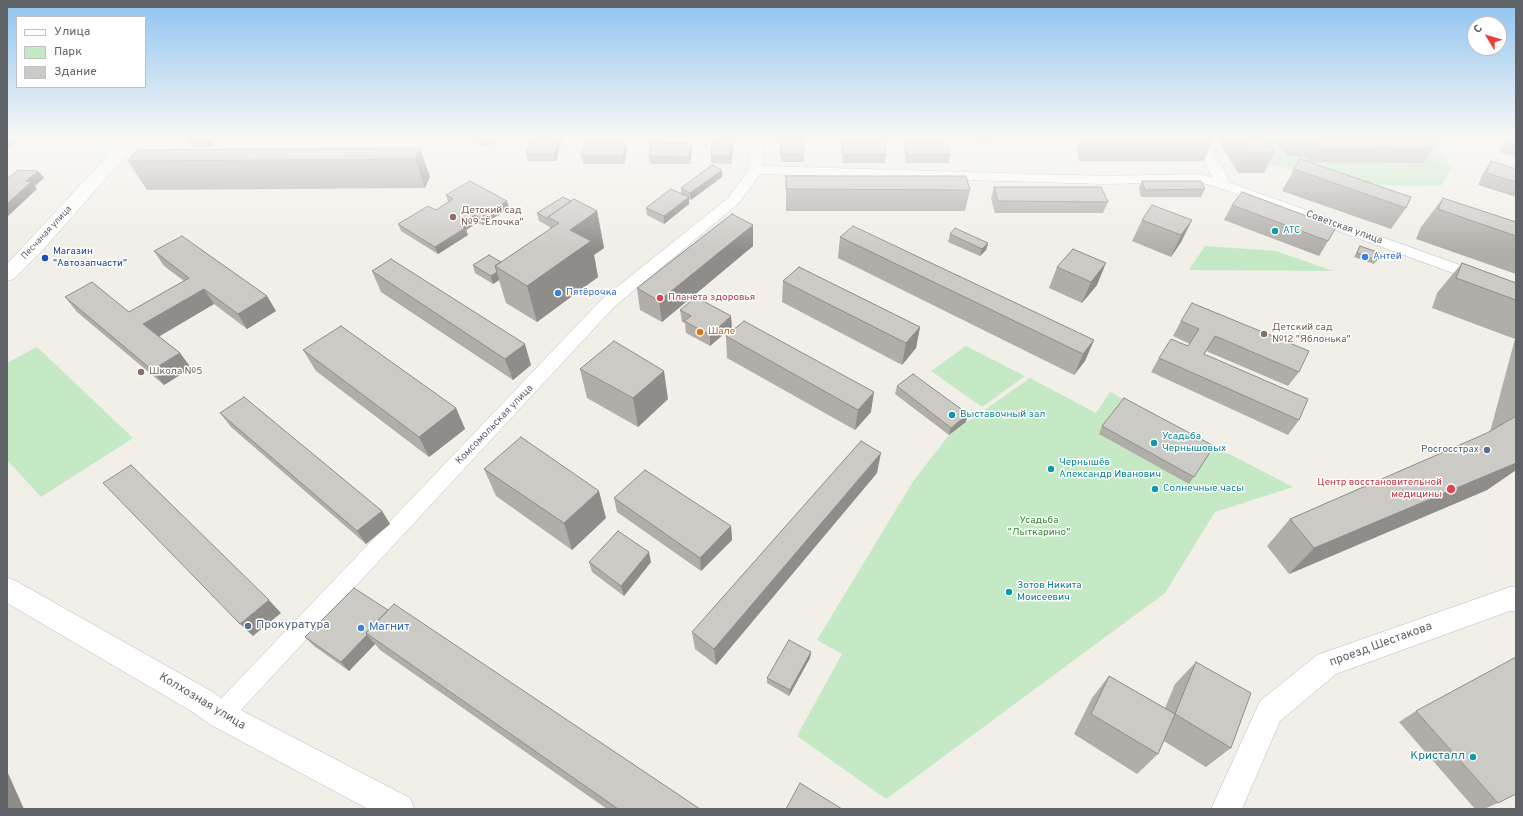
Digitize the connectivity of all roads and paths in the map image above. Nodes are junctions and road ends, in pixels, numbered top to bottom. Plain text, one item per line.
1 (100, 175) edge
2 (752, 175) edge
3 (933, 175) edge
4 (1219, 175) edge
5 (1222, 184) junction
6 (7, 275) edge
7 (1516, 291) edge
8 (7, 589) edge
9 (1516, 599) edge
10 (221, 715) junction
11 (399, 809) edge
12 (1226, 809) edge

1 - 6 street, Песчаная улица
2 - 10 street, Комсомольская улица
3 - 5 street, Советская улица
4 - 5 street
5 - 7 street, Советская улица
8 - 10 street, Колхозная улица
9 - 12 street, проезд Шестакова
10 - 11 street, Колхозная улица

